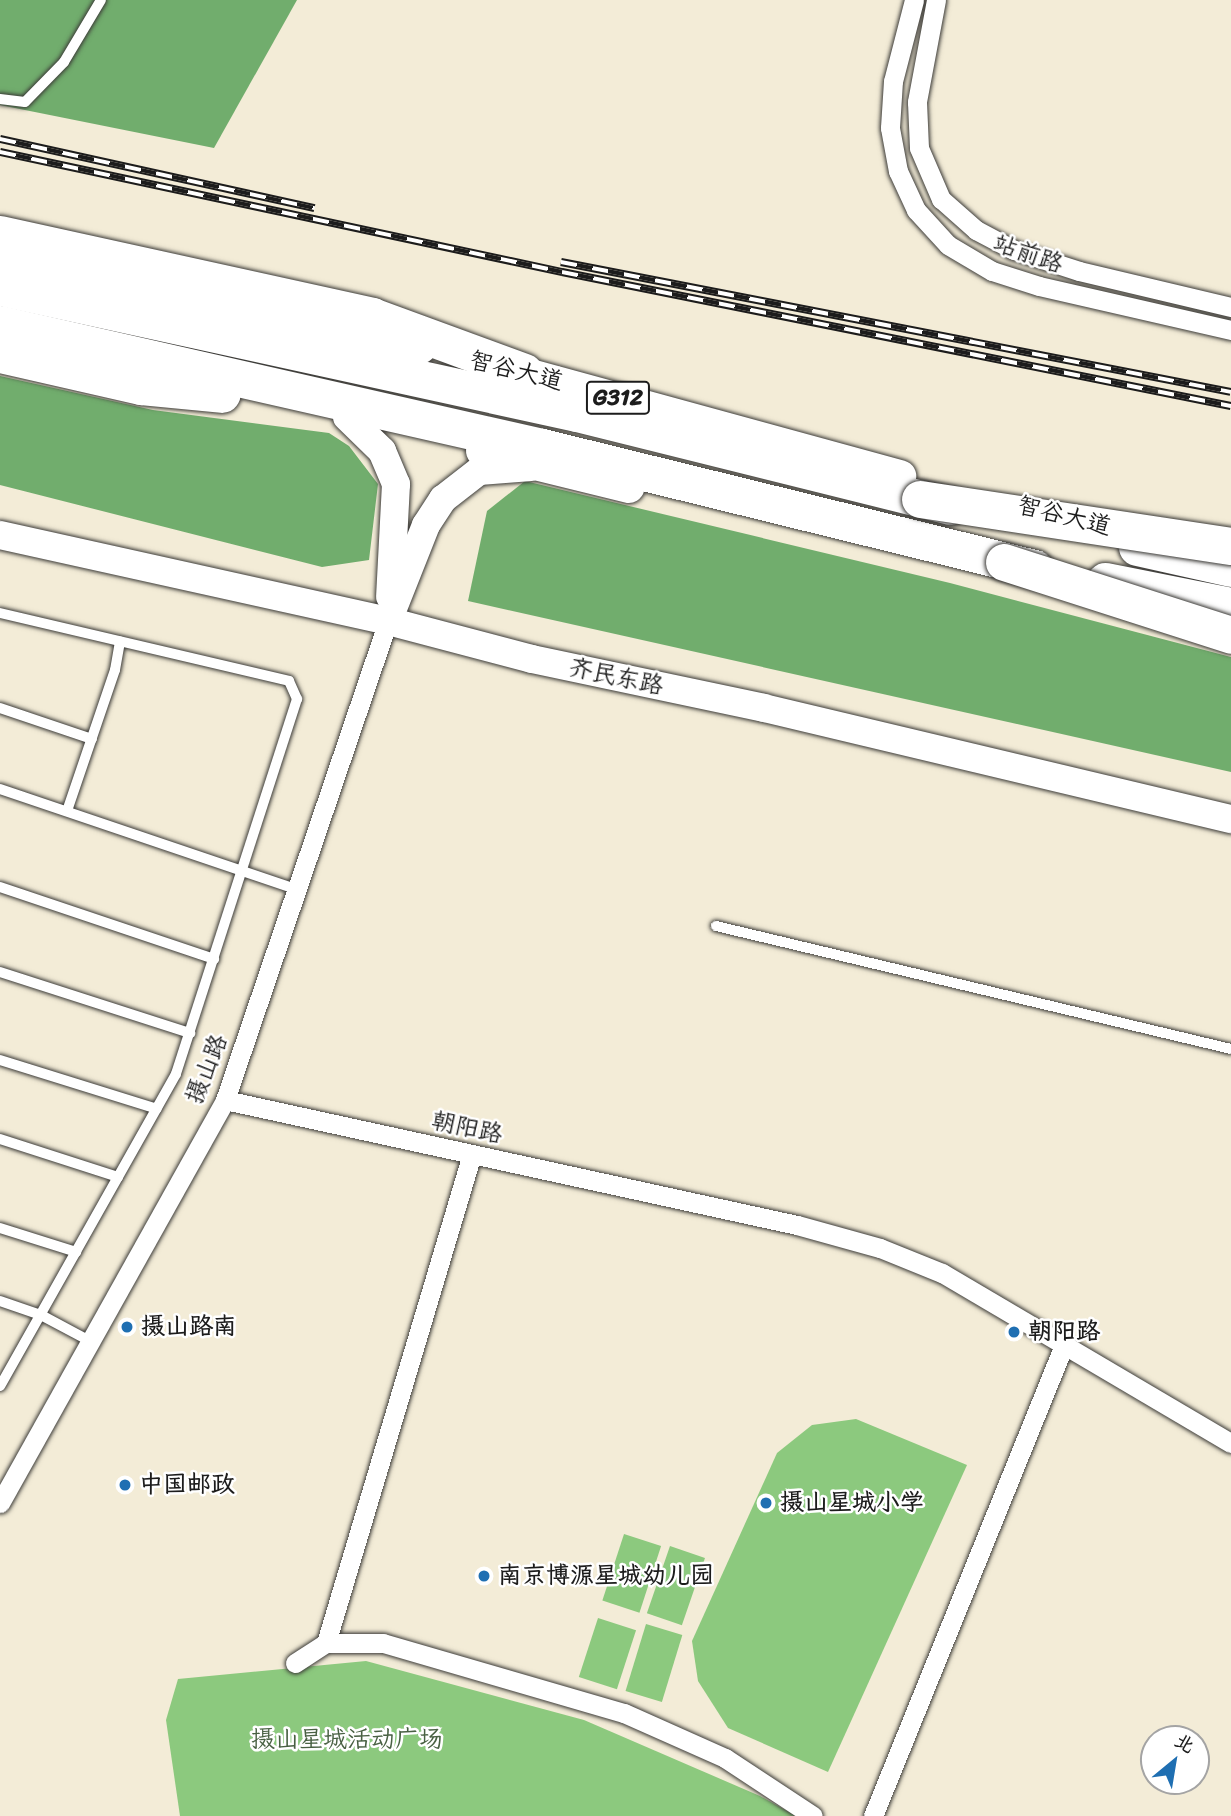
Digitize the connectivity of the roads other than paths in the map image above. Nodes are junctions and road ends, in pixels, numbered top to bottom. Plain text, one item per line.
1 (100, 0) edge
2 (914, 0) edge
3 (936, 0) edge
4 (0, 99) edge
5 (0, 234) edge
6 (0, 257) edge
7 (0, 287) edge
8 (1231, 307) edge
9 (0, 324) edge
10 (1231, 330) edge
11 (0, 339) edge
12 (0, 354) edge
13 (524, 372) junction
14 (268, 398) junction
15 (347, 416) junction
16 (540, 466) junction
17 (920, 499) junction
18 (0, 535) edge
19 (1231, 546) edge
20 (1231, 557) edge
21 (1004, 562) junction
22 (1231, 568) edge
23 (1231, 606) edge
24 (0, 613) edge
25 (388, 621) junction
26 (1231, 628) edge
27 (1231, 635) edge
28 (120, 641) junction
29 (0, 708) edge
30 (92, 739) junction
31 (0, 790) edge
32 (68, 811) junction
33 (1231, 819) edge
34 (242, 871) junction
35 (0, 887) edge
36 (296, 889) junction
37 (716, 926) dead end
38 (214, 959) junction
39 (0, 972) edge
40 (190, 1033) junction
41 (1231, 1049) edge
42 (0, 1060) edge
43 (225, 1100) junction
44 (157, 1109) junction
45 (0, 1139) edge
46 (472, 1154) junction
47 (118, 1177) junction
48 (0, 1228) edge
49 (76, 1252) junction
50 (0, 1301) edge
51 (41, 1315) junction
52 (90, 1341) junction
53 (1064, 1345) junction
54 (0, 1386) edge
55 (1231, 1443) edge
56 (0, 1503) edge
57 (326, 1643) junction
58 (295, 1663) dead end
59 (813, 1816) edge
60 (873, 1816) edge

1 - 4 lane
2 - 10 street, 站前路
3 - 8 street, 站前路
5 - 13 highway
6 - 13 main road, 智谷大道 / G312
7 - 17 highway, 智谷大道 / G312
9 - 21 highway
11 - 14 main road
12 - 14 highway
13 - 20 main road, 智谷大道 / G312
14 - 15 main road
15 - 16 main road
15 - 25 street
16 - 25 street
16 - 26 main road
17 - 19 highway, bridge
17 - 22 highway, 智谷大道 / G312, bridge
18 - 25 street, 齐民东路
21 - 23 highway, bridge
21 - 27 highway, bridge
24 - 28 lane
25 - 33 street, 齐民东路
25 - 36 street, 摄山路
28 - 30 lane
28 - 34 lane
29 - 30 lane
30 - 32 lane
31 - 32 lane
32 - 34 lane
34 - 36 lane
34 - 38 lane
35 - 38 lane
36 - 43 street, 摄山路
37 - 41 lane
38 - 40 lane
39 - 40 lane
40 - 44 lane
42 - 44 lane
43 - 46 street, 朝阳路
43 - 52 street, 摄山路
44 - 47 lane
45 - 47 lane
46 - 53 street, 朝阳路
46 - 57 street
47 - 49 lane
48 - 49 lane
49 - 51 lane
50 - 51 lane
51 - 52 lane
51 - 54 lane
52 - 56 street, 摄山路
53 - 55 street, 朝阳路
53 - 60 street
57 - 58 street
57 - 59 street

